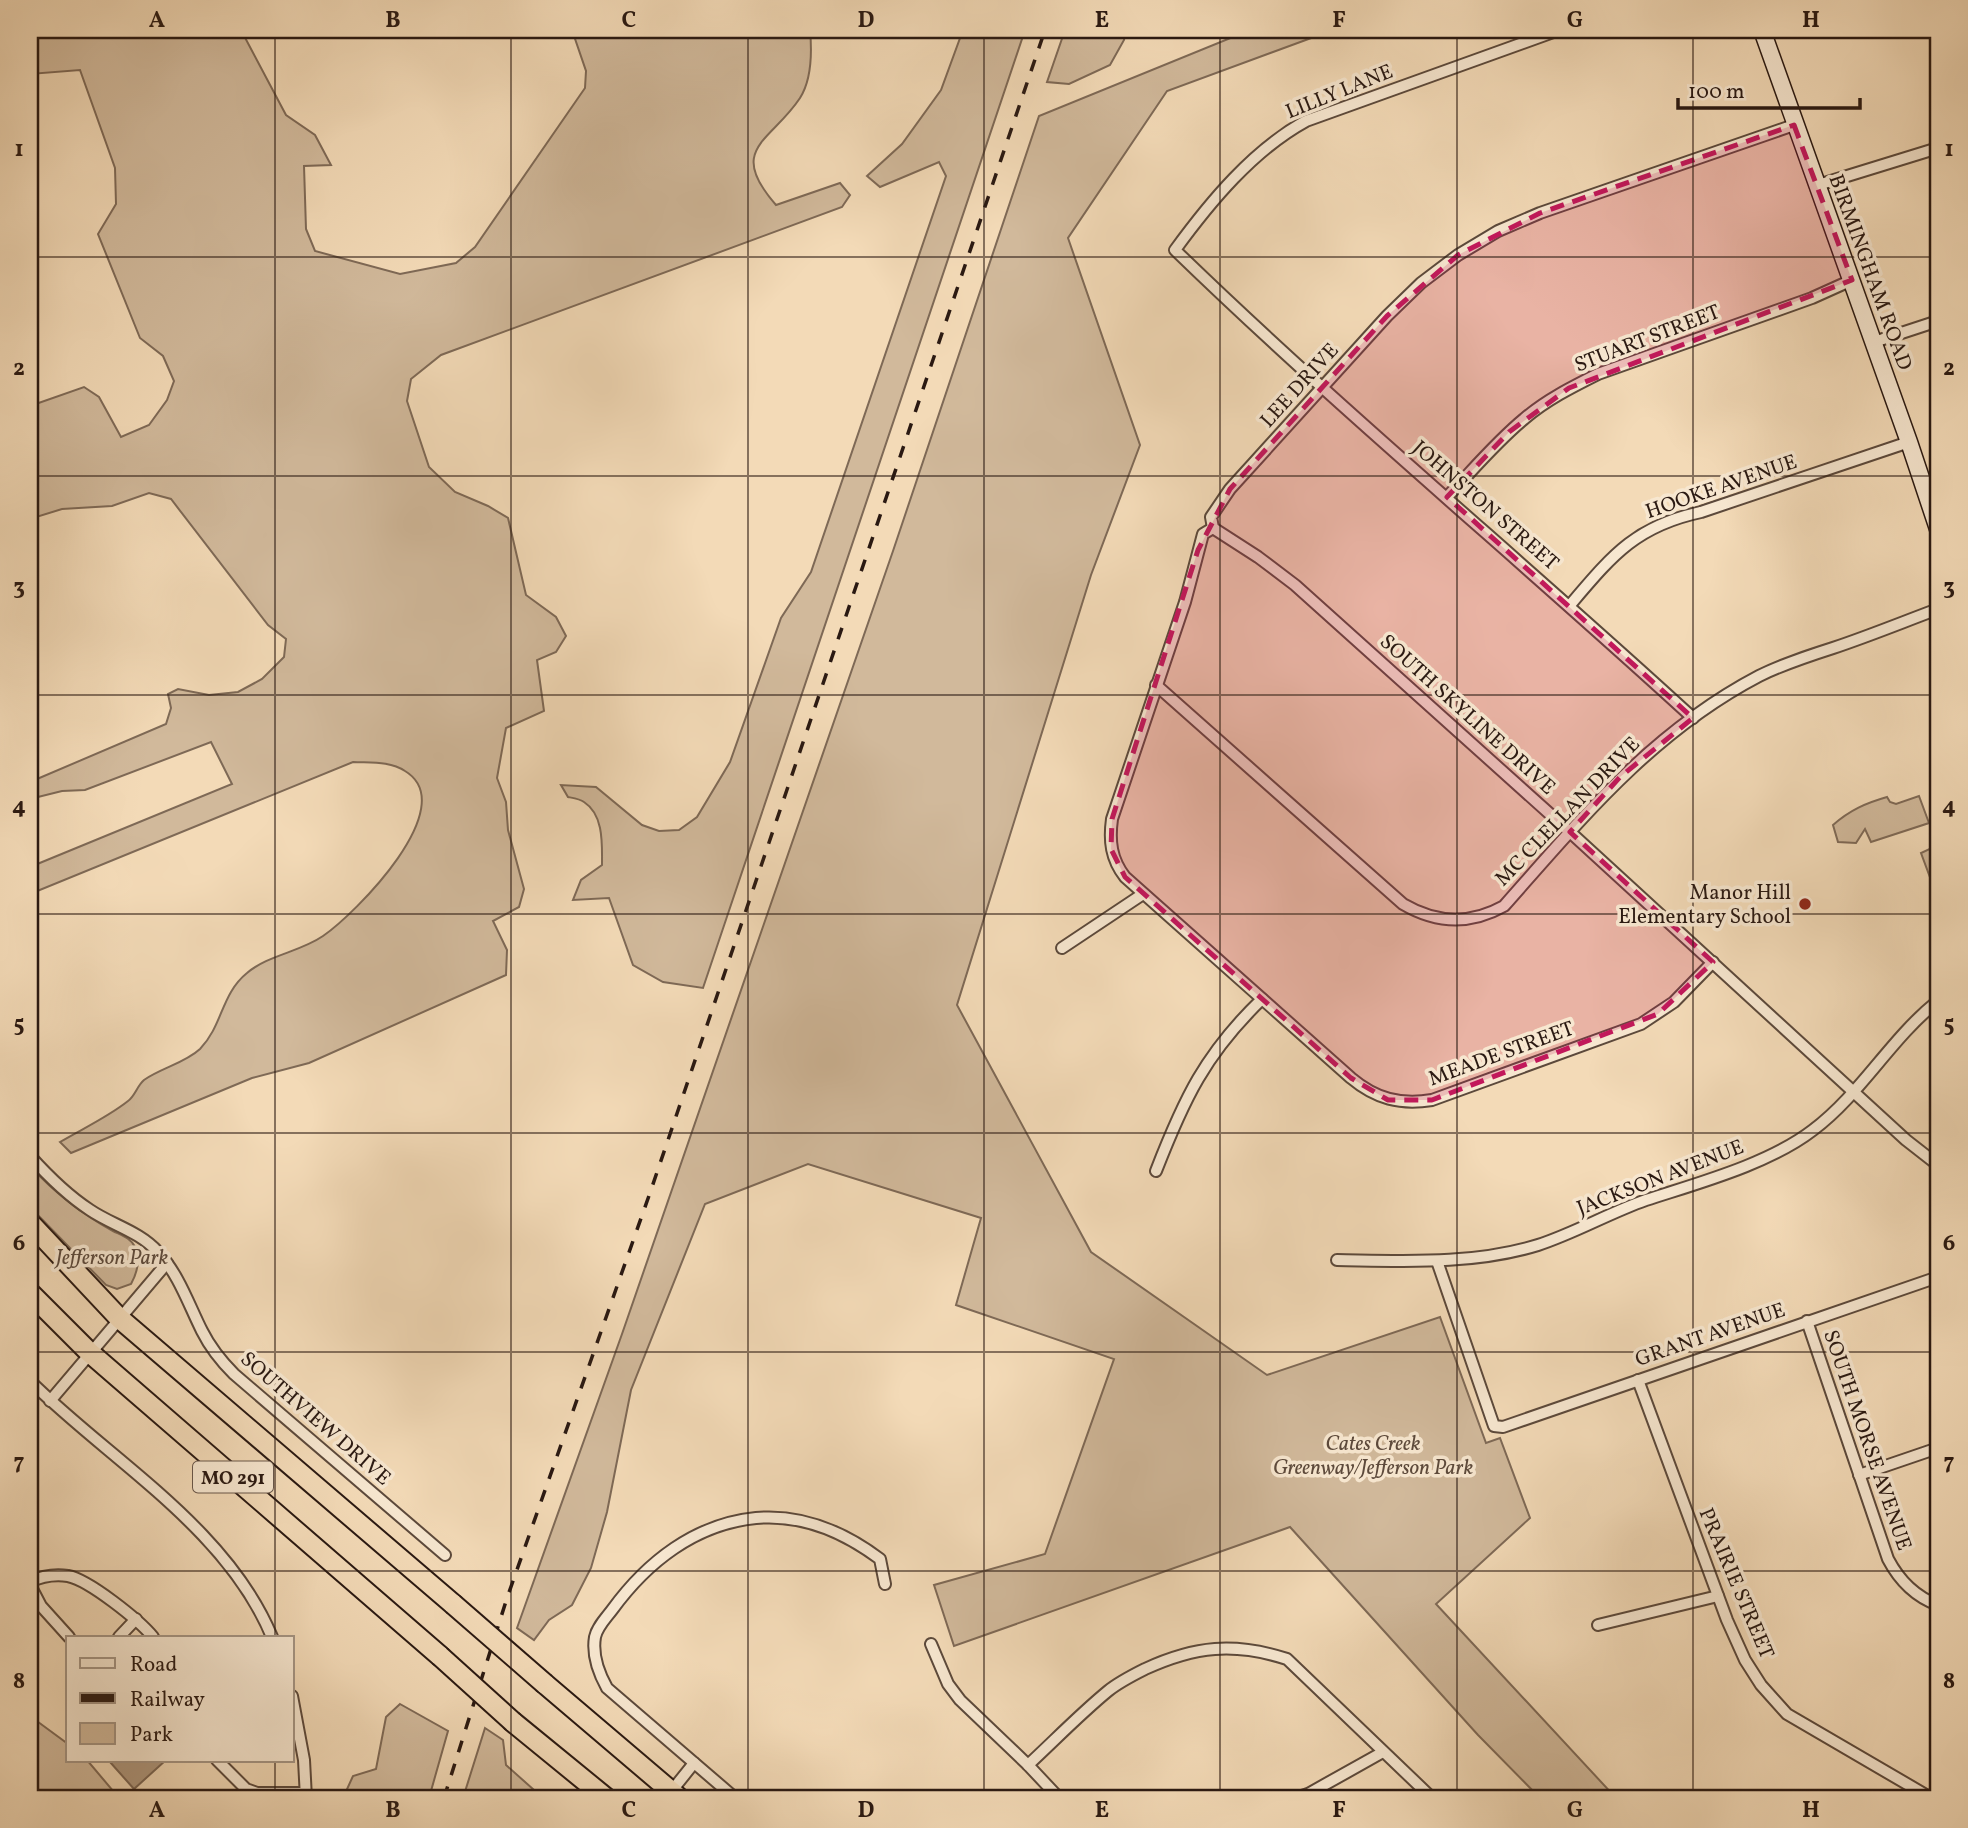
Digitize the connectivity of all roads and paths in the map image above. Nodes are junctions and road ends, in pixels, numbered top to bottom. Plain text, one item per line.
1 (1559, 30) edge
2 (1762, 30) edge
3 (1794, 125) junction
4 (1938, 148) edge
5 (1818, 185) junction
6 (1175, 250) joint
7 (1852, 280) junction
8 (1938, 321) edge
9 (1874, 342) junction
10 (1322, 387) junction
11 (1909, 442) junction
12 (1447, 497) junction
13 (1213, 528) junction
14 (1938, 529) edge
15 (1570, 605) junction
16 (1938, 609) edge
17 (1156, 685) junction
18 (1693, 718) junction
19 (1570, 832) junction
20 (1143, 894) junction
21 (1062, 948) dead end
22 (1713, 962) junction
23 (1262, 999) junction
24 (1938, 1000) edge
25 (1853, 1091) junction
26 (30, 1156) edge
27 (1938, 1165) edge
28 (1156, 1171) dead end
29 (30, 1223) edge
30 (1337, 1260) dead end
31 (1437, 1261) junction
32 (167, 1263) junction
33 (1938, 1277) edge
34 (30, 1293) edge
35 (119, 1318) junction
36 (1807, 1321) junction
37 (89, 1352) junction
38 (1638, 1380) junction
39 (30, 1381) edge
40 (50, 1401) junction
41 (1938, 1448) edge
42 (1859, 1475) junction
43 (445, 1555) dead end
44 (30, 1583) edge
45 (885, 1584) dead end
46 (1718, 1596) junction
47 (1938, 1605) edge
48 (136, 1619) junction
49 (1598, 1625) dead end
50 (68, 1636) edge
51 (120, 1636) edge
52 (152, 1636) edge
53 (271, 1636) edge
54 (931, 1644) dead end
55 (294, 1707) edge
56 (1383, 1752) junction
57 (219, 1762) edge
58 (694, 1763) junction
59 (1028, 1765) junction
60 (306, 1796) edge
61 (672, 1796) edge
62 (606, 1798) edge
63 (735, 1798) edge
64 (1059, 1798) edge
65 (1296, 1798) edge
66 (1432, 1798) edge
67 (1931, 1798) edge

1 - 6 street, LILLY LANE
2 - 3 street, BIRMINGHAM ROAD
3 - 5 street, BIRMINGHAM ROAD
3 - 10 street, LEE DRIVE
4 - 5 street
5 - 7 street, BIRMINGHAM ROAD
6 - 10 street, JOHNSTON STREET
7 - 9 street, BIRMINGHAM ROAD
7 - 12 street, STUART STREET
8 - 9 street
9 - 11 street, BIRMINGHAM ROAD
10 - 12 street, JOHNSTON STREET
10 - 13 street, LEE DRIVE
11 - 14 street, BIRMINGHAM ROAD
11 - 15 street, HOOKE AVENUE
12 - 15 street, JOHNSTON STREET
13 - 17 street, LEE DRIVE
13 - 19 street, SOUTH SKYLINE DRIVE
15 - 18 street, JOHNSTON STREET
16 - 18 street, MC CLELLAN DRIVE
17 - 19 street, MC CLELLAN DRIVE
17 - 20 street, LEE DRIVE
18 - 19 street, MC CLELLAN DRIVE
19 - 22 street, SOUTH SKYLINE DRIVE
20 - 21 street
20 - 23 street, MEADE STREET
22 - 23 street, MEADE STREET
22 - 25 street, SOUTH SKYLINE DRIVE
23 - 28 street
24 - 25 street, JACKSON AVENUE
25 - 27 street, SOUTH SKYLINE DRIVE
25 - 31 street, JACKSON AVENUE
26 - 32 street, SOUTHVIEW DRIVE
29 - 35 highway, MO 291
30 - 31 street, JACKSON AVENUE
31 - 38 street, GRANT AVENUE
32 - 35 street
32 - 43 street, SOUTHVIEW DRIVE
33 - 36 street, GRANT AVENUE
34 - 37 highway, MO 291
35 - 37 street
35 - 61 highway, MO 291, bridge
36 - 38 street, GRANT AVENUE
36 - 42 street, SOUTH MORSE AVENUE
37 - 40 street
37 - 62 highway, MO 291, bridge
38 - 46 street, PRAIRIE STREET
39 - 40 street
40 - 53 street
41 - 42 street
42 - 47 street, SOUTH MORSE AVENUE
44 - 48 street
44 - 50 street
45 - 58 street
46 - 49 street
46 - 67 street, PRAIRIE STREET
48 - 51 street
48 - 52 street
54 - 59 street
55 - 60 street
56 - 59 street
56 - 65 street
56 - 66 street
57 - 60 street
58 - 61 street
58 - 63 street
59 - 64 street

